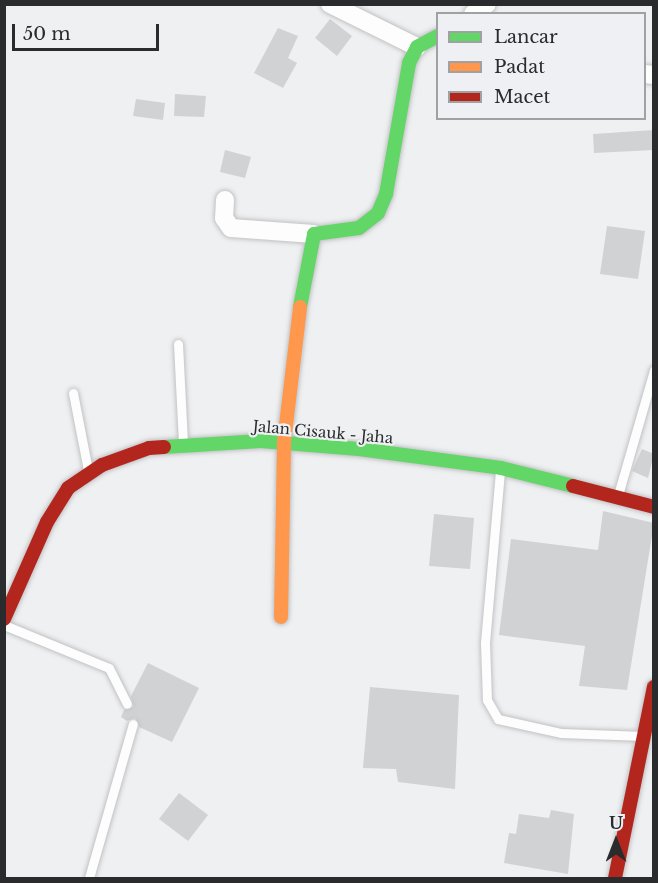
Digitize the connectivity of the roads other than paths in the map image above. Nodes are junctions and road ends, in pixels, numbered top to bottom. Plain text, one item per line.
1 (330, 4) edge
2 (436, 38) edge
3 (417, 47) junction
4 (225, 200) dead end
5 (314, 234) junction
6 (178, 344) dead end
7 (654, 370) edge
8 (73, 393) dead end
9 (284, 442) junction
10 (183, 445) junction
11 (501, 468) junction
12 (88, 472) junction
13 (617, 498) junction
14 (654, 507) edge
15 (281, 617) dead end
16 (4, 619) edge
17 (4, 625) edge
18 (654, 687) edge
19 (127, 704) dead end
20 (133, 724) dead end
21 (647, 736) junction
22 (89, 879) edge
23 (615, 879) edge

1 - 3 street
2 - 3 street
3 - 5 street
4 - 5 street
5 - 9 street
6 - 10 lane
7 - 13 lane
8 - 12 lane
9 - 10 street, Jalan Cisauk - Jaha
9 - 11 street, Jalan Cisauk - Jaha
9 - 15 street
10 - 12 street, Jalan Cisauk - Jaha
11 - 13 street, Jalan Cisauk - Jaha
11 - 21 lane
12 - 16 street, Jalan Cisauk - Jaha
13 - 14 street, Jalan Cisauk - Jaha
17 - 19 lane
18 - 21 street
20 - 22 lane
21 - 23 street

